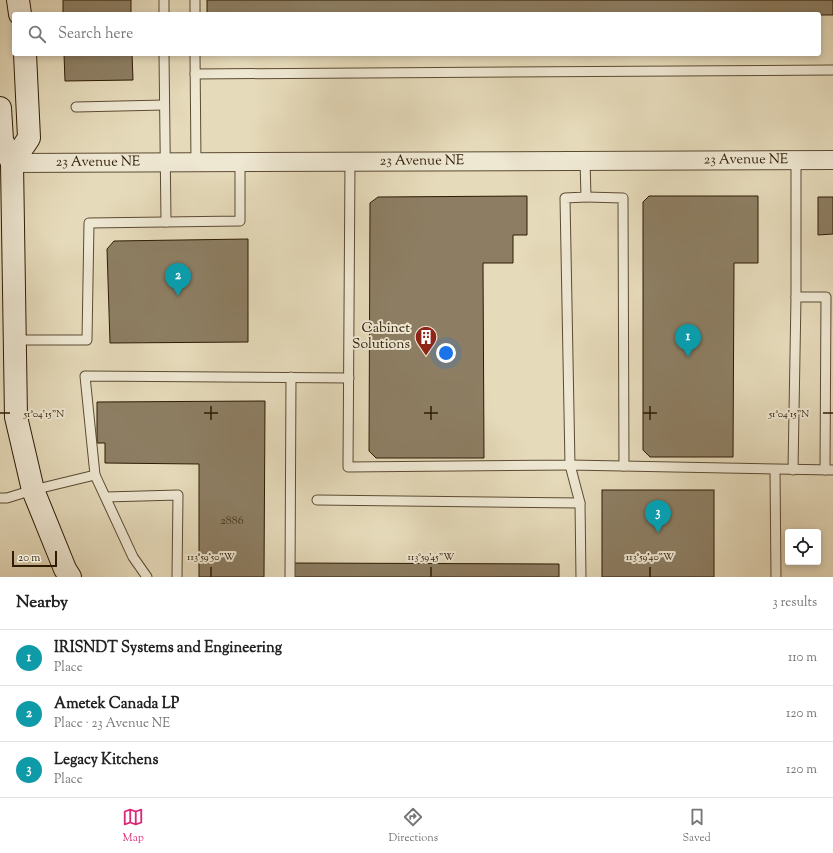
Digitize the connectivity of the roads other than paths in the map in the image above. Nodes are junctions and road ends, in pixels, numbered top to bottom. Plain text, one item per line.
1 (18, 0) edge
2 (164, 0) edge
3 (195, 0) edge
4 (20, 12) edge
5 (164, 12) edge
6 (195, 12) edge
7 (25, 56) edge
8 (164, 56) edge
9 (195, 56) edge
10 (833, 70) edge
11 (195, 74) junction
12 (164, 105) junction
13 (76, 106) dead end
14 (0, 108) edge
15 (796, 160) junction
16 (833, 160) edge
17 (585, 161) junction
18 (240, 162) junction
19 (350, 162) junction
20 (164, 163) junction
21 (196, 163) junction
22 (6, 164) edge
23 (586, 197) junction
24 (166, 222) junction
25 (796, 297) junction
26 (829, 297) edge
27 (14, 340) junction
28 (291, 377) junction
29 (348, 378) junction
30 (570, 465) junction
31 (624, 466) junction
32 (775, 470) junction
33 (793, 470) junction
34 (829, 470) edge
35 (95, 475) junction
36 (33, 490) junction
37 (106, 497) junction
38 (0, 498) edge
39 (317, 500) dead end
40 (580, 503) junction
41 (70, 577) edge
42 (147, 577) edge
43 (177, 577) edge
44 (290, 577) edge
45 (581, 577) edge
46 (776, 577) edge

1 - 4 street
2 - 5 lane
3 - 6 lane
7 - 22 street
8 - 12 lane
9 - 11 lane
10 - 11 lane
11 - 21 lane
12 - 13 lane
12 - 20 lane
14 - 22 street
15 - 16 street, 23 Avenue NE
15 - 17 street, 23 Avenue NE
15 - 25 lane
17 - 19 street, 23 Avenue NE
17 - 23 lane
18 - 19 street, 23 Avenue NE
18 - 21 street, 23 Avenue NE
18 - 24 lane
19 - 29 lane
20 - 21 street, 23 Avenue NE
20 - 22 street, 23 Avenue NE
20 - 24 lane
22 - 27 street
23 - 30 lane
23 - 31 lane
24 - 27 lane
25 - 26 lane
25 - 33 lane
26 - 34 lane
27 - 36 street
28 - 29 lane
28 - 35 lane
28 - 44 lane
29 - 30 lane
30 - 31 lane
30 - 40 lane
31 - 32 lane
32 - 33 lane
32 - 46 lane
33 - 34 lane
35 - 36 lane
35 - 37 lane
36 - 38 lane
36 - 41 street
37 - 42 lane
37 - 43 lane
39 - 40 lane
40 - 45 lane

